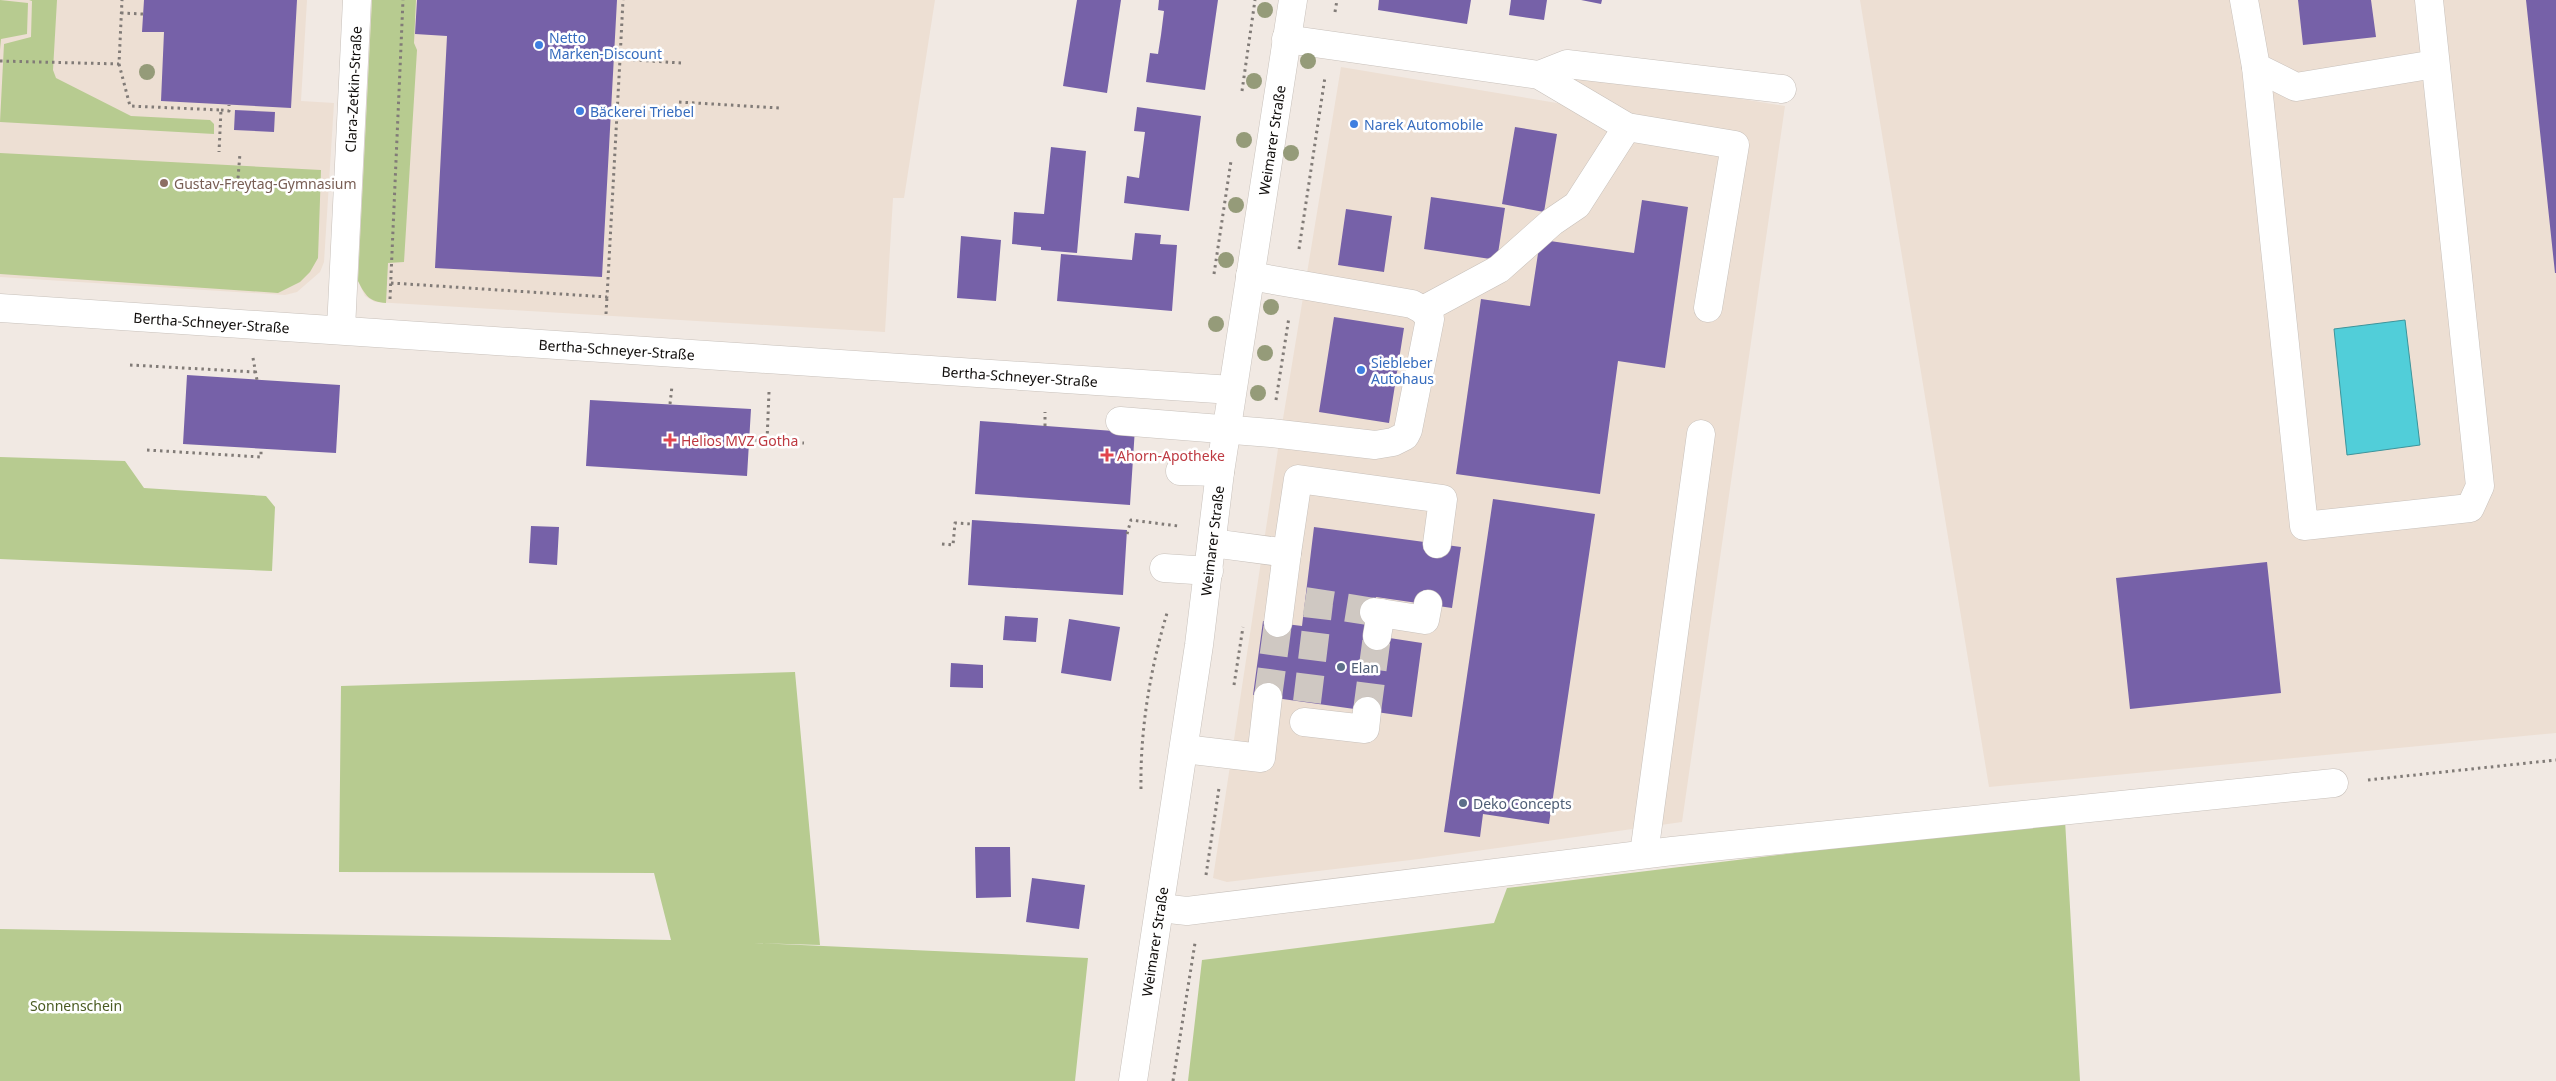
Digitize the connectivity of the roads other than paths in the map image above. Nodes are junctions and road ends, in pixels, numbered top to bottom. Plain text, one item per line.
1 (357, 0) edge
2 (1293, 0) edge
3 (2244, 0) edge
4 (2429, 0) edge
5 (1286, 39) junction
6 (2435, 64) junction
7 (2256, 67) junction
8 (1540, 75) junction
9 (1782, 89) dead end
10 (1627, 127) junction
11 (1250, 276) junction
12 (0, 308) edge
13 (1708, 308) dead end
14 (1423, 310) junction
15 (341, 329) junction
16 (1232, 390) junction
17 (1120, 421) dead end
18 (1227, 430) junction
19 (1701, 434) dead end
20 (1180, 470) dead end
21 (1220, 472) junction
22 (1212, 544) junction
23 (1436, 544) dead end
24 (1287, 553) junction
25 (1164, 568) dead end
26 (1209, 571) junction
27 (1428, 604) dead end
28 (1288, 607) tunnel mouth
29 (1377, 620) tunnel mouth
30 (1367, 710) tunnel mouth
31 (1184, 748) junction
32 (2334, 783) road end
33 (1644, 854) junction
34 (1160, 908) junction
35 (1133, 1081) edge

1 - 15 street, Clara-Zetkin-Straße
2 - 5 street, Weimarer Straße
3 - 7 street
4 - 6 street
5 - 8 street
5 - 11 street, Weimarer Straße
6 - 7 street
6 - 7 street
8 - 9 street
8 - 10 street
10 - 13 street
10 - 14 street
11 - 14 street
11 - 16 street, Weimarer Straße
12 - 15 street, Bertha-Schneyer-Straße
14 - 18 street
15 - 16 street, Bertha-Schneyer-Straße
16 - 18 street, Weimarer Straße
17 - 18 street
18 - 21 street, Weimarer Straße
19 - 33 street
20 - 21 street
21 - 22 street, Weimarer Straße
22 - 24 street
22 - 26 street, Weimarer Straße
23 - 24 street
24 - 28 street
25 - 26 street
26 - 31 street, Weimarer Straße
27 - 29 street
30 - 31 street
31 - 34 street, Weimarer Straße
32 - 33 street
33 - 34 street
34 - 35 street, Weimarer Straße

